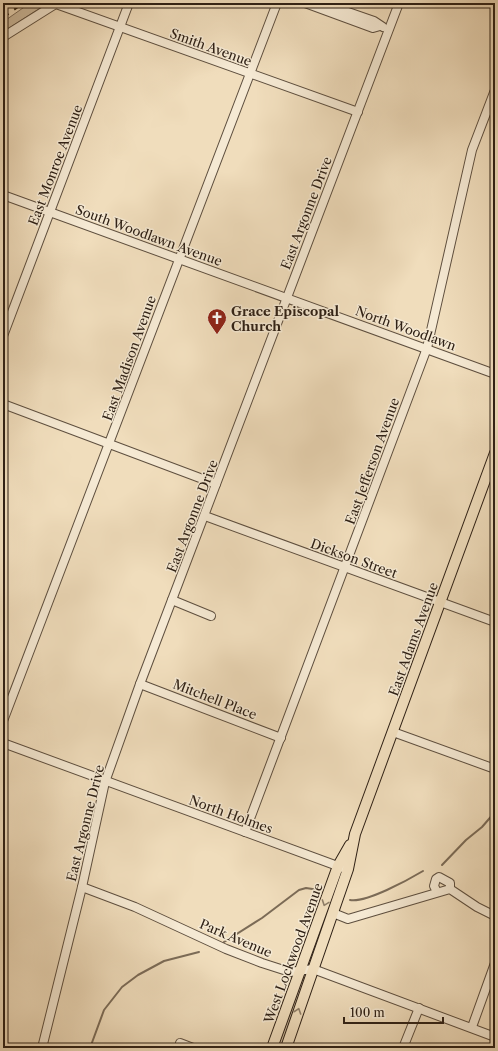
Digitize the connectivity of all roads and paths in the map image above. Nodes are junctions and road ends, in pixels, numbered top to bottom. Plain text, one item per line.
1 (56, 3) edge
2 (129, 3) edge
3 (277, 3) edge
4 (305, 3) edge
5 (322, 3) edge
6 (399, 3) edge
7 (380, 26) junction
8 (120, 27) junction
9 (389, 29) junction
10 (3, 37) edge
11 (250, 74) junction
12 (495, 90) edge
13 (358, 112) junction
14 (3, 195) edge
15 (51, 212) junction
16 (178, 260) junction
17 (287, 298) junction
18 (3, 336) edge
19 (426, 348) junction
20 (495, 374) edge
21 (3, 404) edge
22 (110, 444) junction
23 (495, 453) edge
24 (216, 484) junction
25 (205, 516) junction
26 (345, 567) junction
27 (172, 600) junction
28 (440, 603) junction
29 (211, 616) dead end
30 (495, 622) edge
31 (140, 684) junction
32 (3, 721) edge
33 (393, 732) junction
34 (281, 738) junction
35 (3, 743) edge
36 (495, 769) edge
37 (105, 782) junction
38 (245, 832) junction
39 (343, 868) junction
40 (82, 887) junction
41 (450, 889) junction
42 (437, 892) junction
43 (333, 913) junction
44 (495, 916) edge
45 (495, 963) edge
46 (313, 969) junction
47 (300, 970) junction
48 (419, 1008) junction
49 (472, 1027) junction
50 (495, 1037) edge
51 (180, 1043) dead end
52 (42, 1048) edge
53 (193, 1048) edge
54 (272, 1048) edge
55 (286, 1048) edge
56 (403, 1048) edge

1 - 8 street, Smith Avenue
1 - 10 street
2 - 8 street, East Monroe Avenue
3 - 11 street, East Madison Avenue
4 - 7 street
5 - 7 street
6 - 9 street, East Argonne Drive
7 - 9 street
8 - 11 street, Smith Avenue
8 - 15 street, East Monroe Avenue
9 - 13 street, East Argonne Drive
11 - 13 street, Smith Avenue
11 - 16 street, East Madison Avenue
12 - 19 street, East Jefferson Avenue
13 - 17 street, East Argonne Drive
14 - 15 street, South Woodlawn Avenue
15 - 16 street, South Woodlawn Avenue
15 - 18 street, East Monroe Avenue
16 - 17 street, South Woodlawn Avenue
16 - 22 street, East Madison Avenue
17 - 19 street, North Woodlawn
17 - 24 street, East Argonne Drive
19 - 20 street, North Woodlawn
19 - 26 street, East Jefferson Avenue
21 - 22 street
22 - 24 street
22 - 32 street, East Madison Avenue
23 - 28 main road, East Adams Avenue
24 - 25 street, East Argonne Drive
25 - 26 street, Dickson Street
25 - 27 street, East Argonne Drive
26 - 28 street, Dickson Street
26 - 34 street, East Jefferson Avenue
27 - 29 street
27 - 31 street, East Argonne Drive
28 - 30 street, Dickson Street
28 - 33 main road, East Adams Avenue
31 - 34 street, Mitchell Place
31 - 37 street, East Argonne Drive
33 - 36 street
33 - 39 main road, East Adams Avenue
34 - 38 street, East Jefferson Avenue
35 - 37 street, North Holmes
37 - 38 street, North Holmes
37 - 40 street, East Argonne Drive
38 - 39 street, North Holmes
39 - 43 main road, West Lockwood Avenue
39 -> 47 main road, West Lockwood Avenue
40 - 47 street, Park Avenue
40 - 52 street, East Argonne Drive
41 - 42 street
41 - 42 street
41 - 44 street
42 - 43 street
43 - 46 main road, West Lockwood Avenue
45 - 49 street
46 - 47 street, Park Avenue
46 - 48 street, Park Avenue
55 -> 46 main road, West Lockwood Avenue
47 - 54 main road, West Lockwood Avenue
48 - 49 street, Park Avenue
48 - 56 street
49 - 50 street, Park Avenue
51 - 53 street

